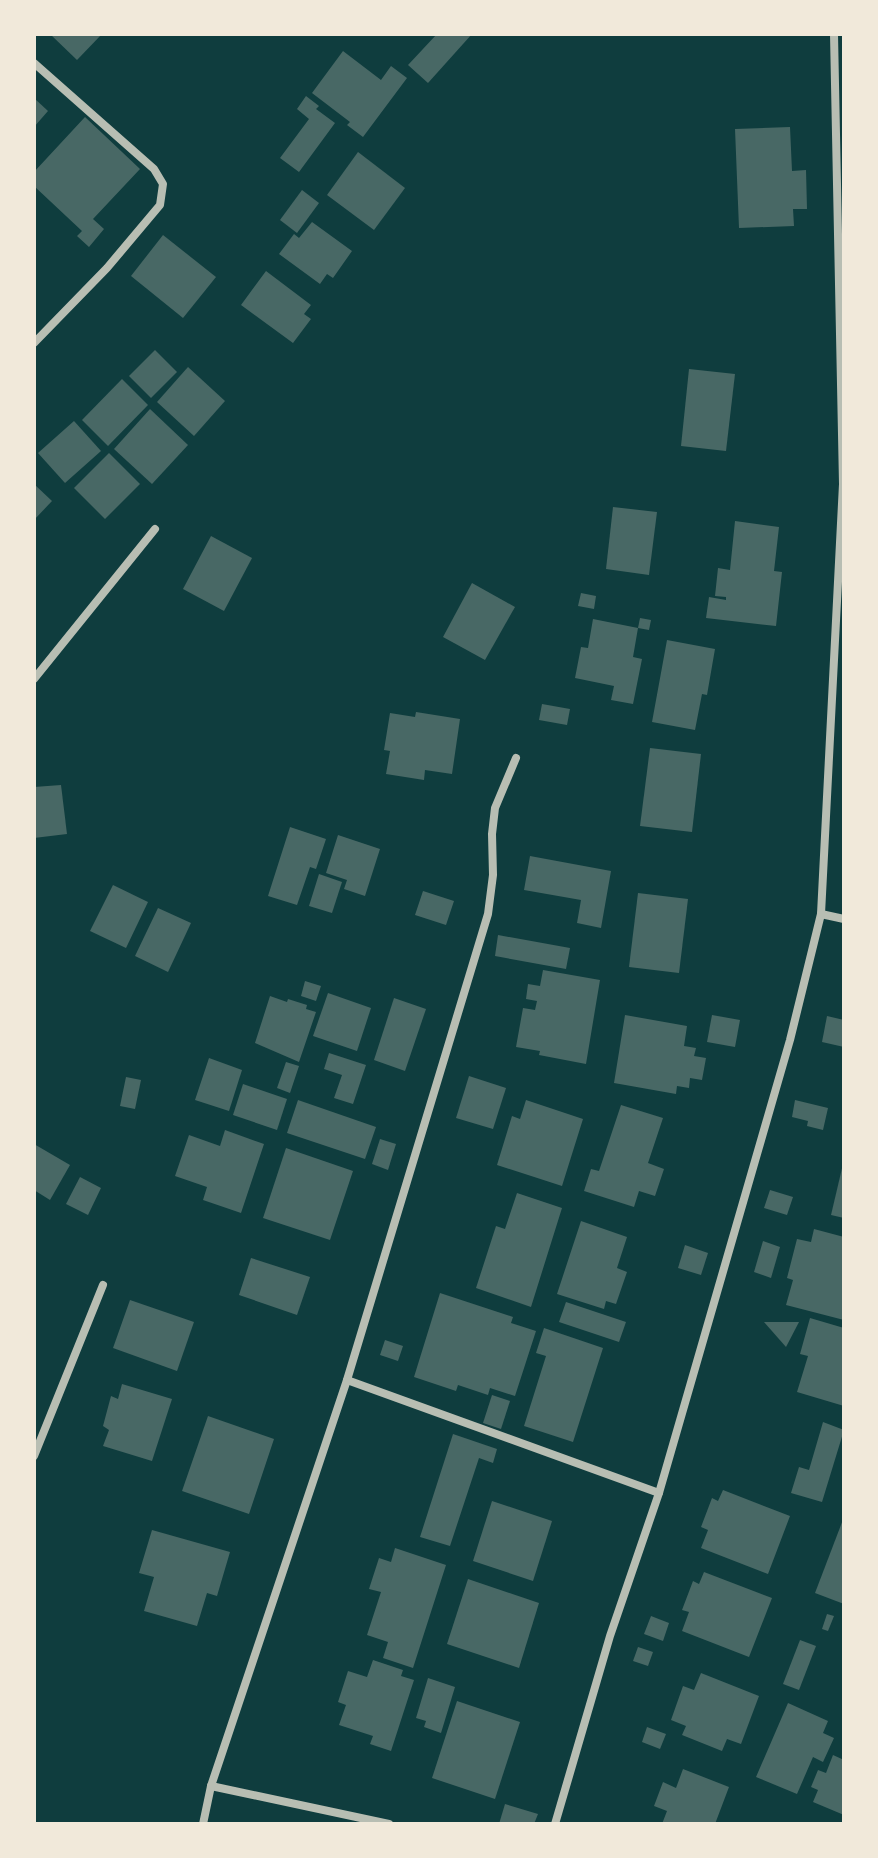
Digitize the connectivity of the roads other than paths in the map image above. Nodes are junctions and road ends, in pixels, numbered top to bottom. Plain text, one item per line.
1 (834, 34) edge
2 (34, 63) edge
3 (34, 343) edge
4 (155, 529) dead end
5 (34, 679) edge
6 (516, 758) dead end
7 (821, 914) junction
8 (844, 919) edge
9 (103, 1285) dead end
10 (347, 1380) junction
11 (34, 1456) edge
12 (659, 1493) junction
13 (211, 1786) junction
14 (203, 1824) edge
15 (389, 1824) edge
16 (555, 1824) edge

1 - 7 street
2 - 3 street
4 - 5 street
6 - 10 street
7 - 8 street
7 - 12 street
9 - 11 street
10 - 12 street
10 - 13 street
12 - 16 street
13 - 14 street
13 - 15 street

